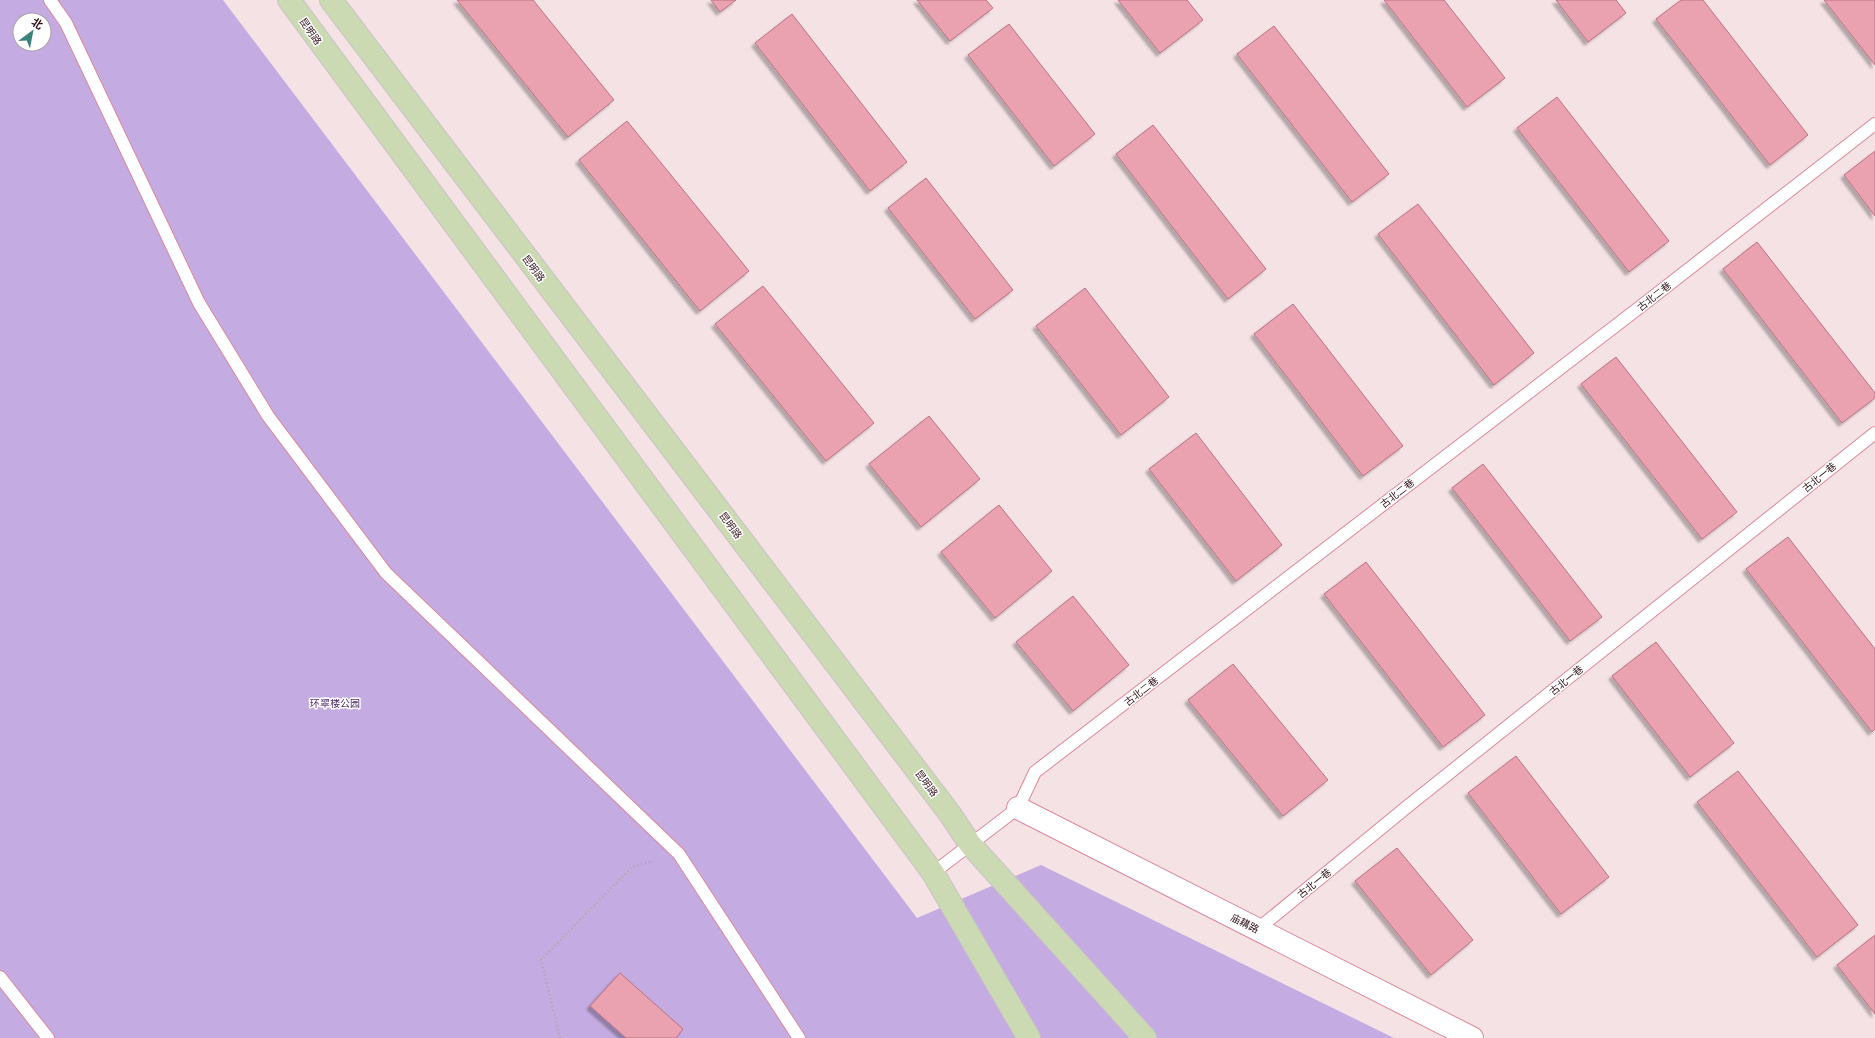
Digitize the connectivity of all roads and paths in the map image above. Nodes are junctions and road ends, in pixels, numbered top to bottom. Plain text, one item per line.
1 (50, 0) edge
2 (289, 0) edge
3 (331, 0) edge
4 (1875, 124) edge
5 (1875, 433) edge
6 (1018, 808) junction
7 (970, 844) junction
8 (679, 854) junction
9 (933, 873) junction
10 (1258, 929) junction
11 (0, 977) edge
12 (48, 1038) edge
13 (560, 1038) edge
14 (799, 1038) edge
15 (1029, 1038) edge
16 (1145, 1038) edge
17 (1472, 1038) edge

1 - 8 lane
2 - 9 main road, 昆明路
3 - 7 main road, 昆明路
4 - 6 lane, 古北二巷
5 - 10 lane, 古北一巷
6 - 7 lane, 古北二巷
6 - 10 street, 庙耩路
7 - 9 lane, 古北二巷
7 - 16 main road, 昆明路
8 - 13 path
8 - 14 lane
9 - 15 main road, 昆明路
10 - 17 street, 庙耩路
11 - 12 lane

